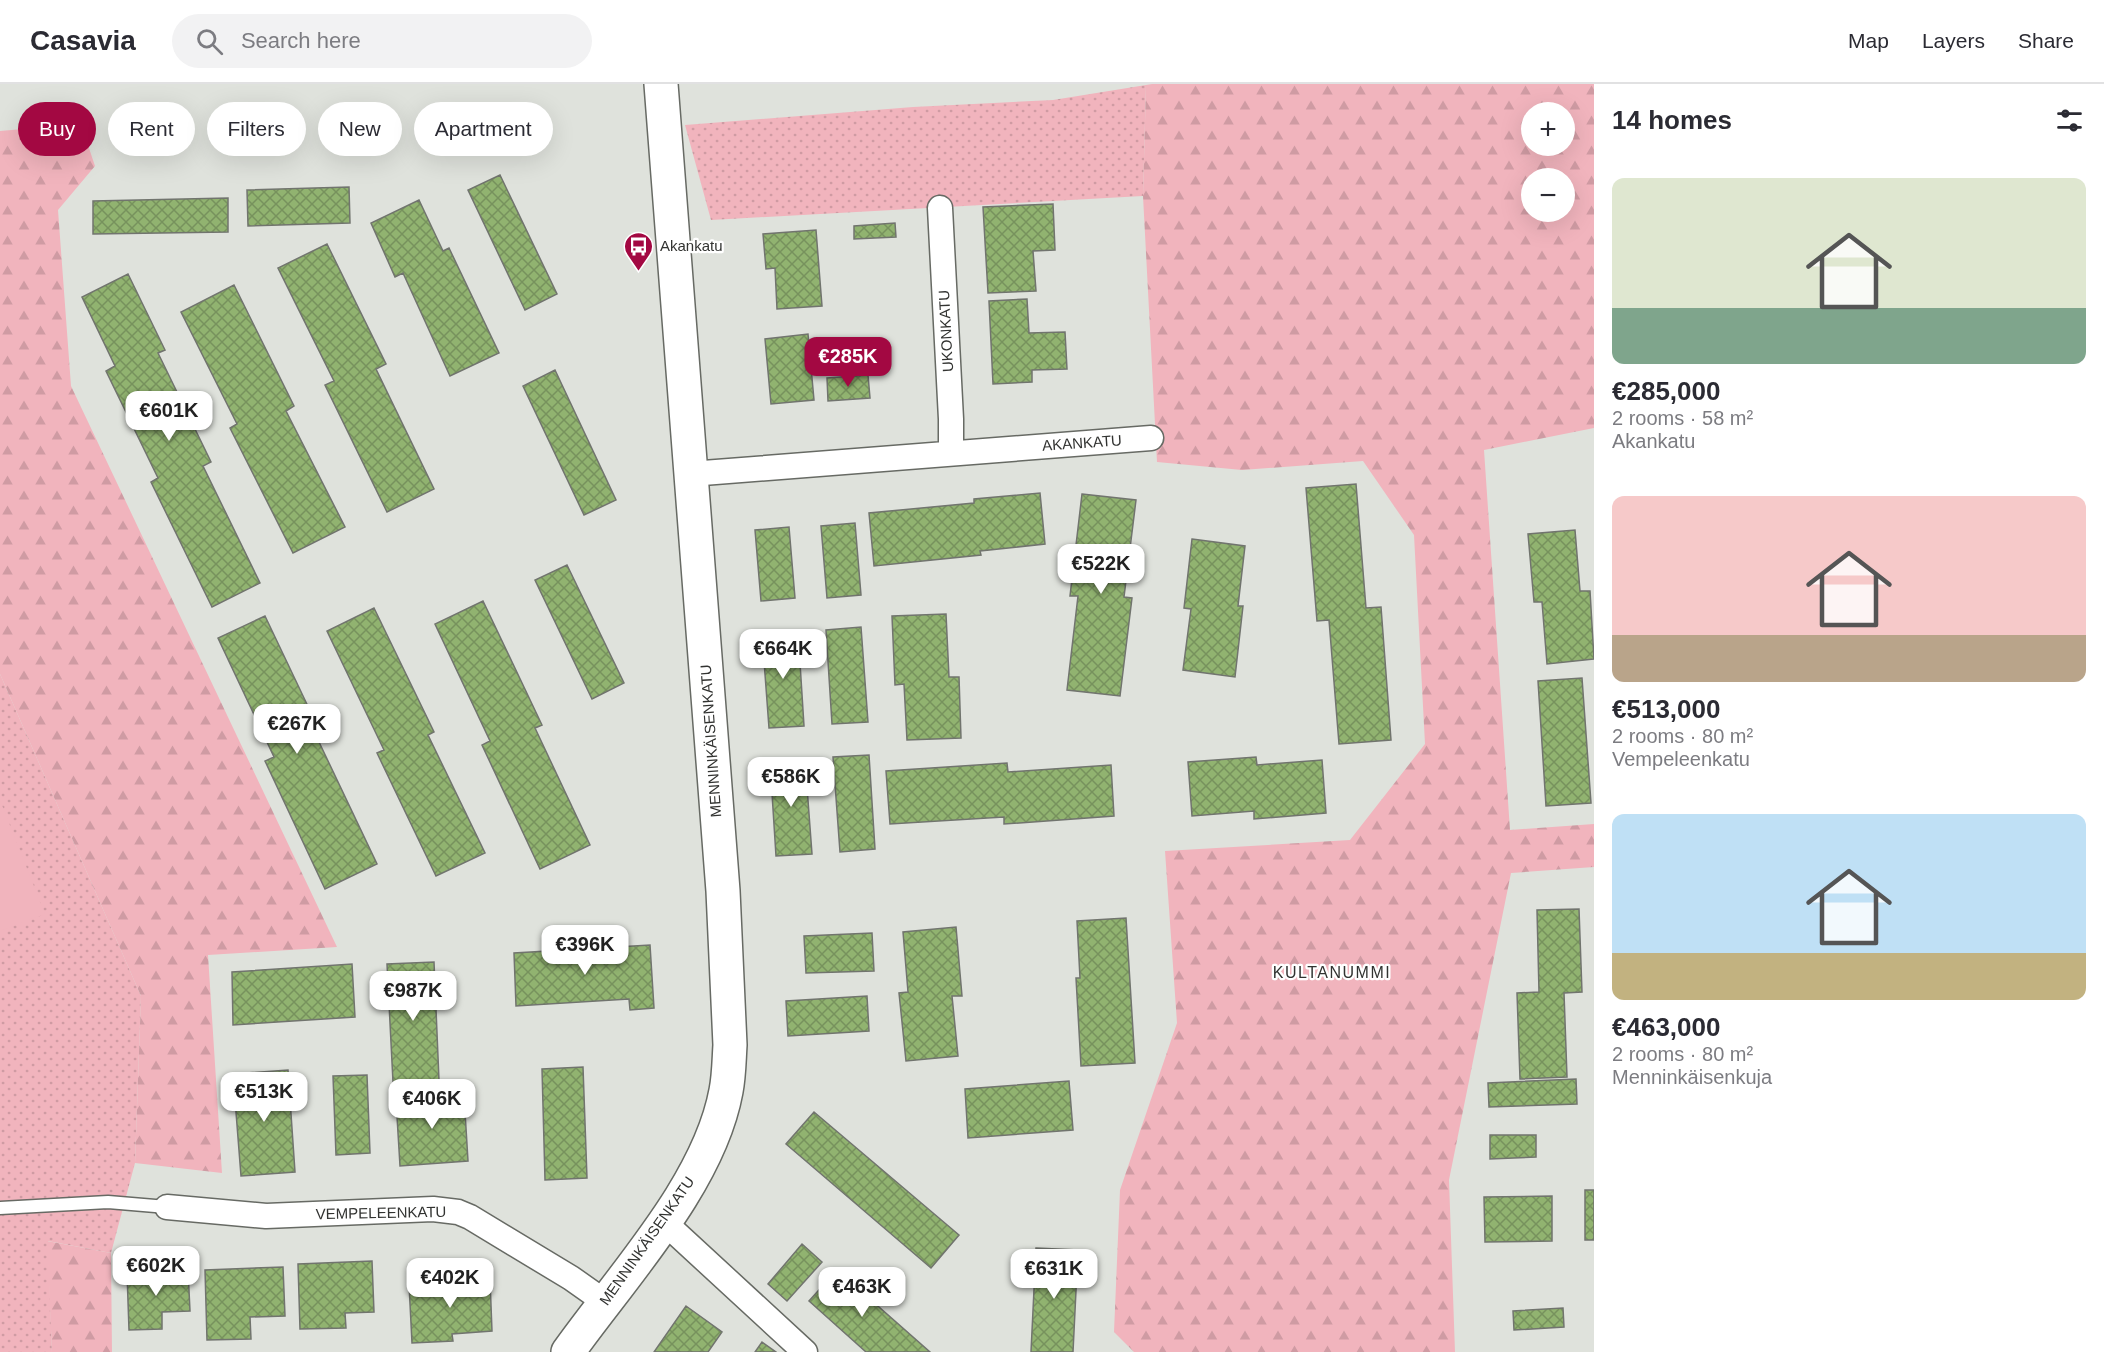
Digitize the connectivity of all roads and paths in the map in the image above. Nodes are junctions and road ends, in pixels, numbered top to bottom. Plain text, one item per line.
1 (661, 84) edge
2 (940, 208) dead end
3 (1151, 438) dead end
4 (951, 453) junction
5 (690, 474) junction
6 (167, 1207) joint
7 (0, 1208) edge
8 (664, 1222) junction
9 (605, 1302) junction
10 (568, 1352) edge
11 (806, 1352) edge

1 - 5 street, MENNINKÄISENKATU
2 - 4 street, UKONKATU
3 - 4 street, AKANKATU
4 - 5 street, AKANKATU
5 - 8 street, MENNINKÄISENKATU
6 - 7 lane
6 - 9 street, VEMPELEENKATU
8 - 9 street, MENNINKÄISENKATU
8 - 11 street
9 - 10 street, MENNINKÄISENKATU

